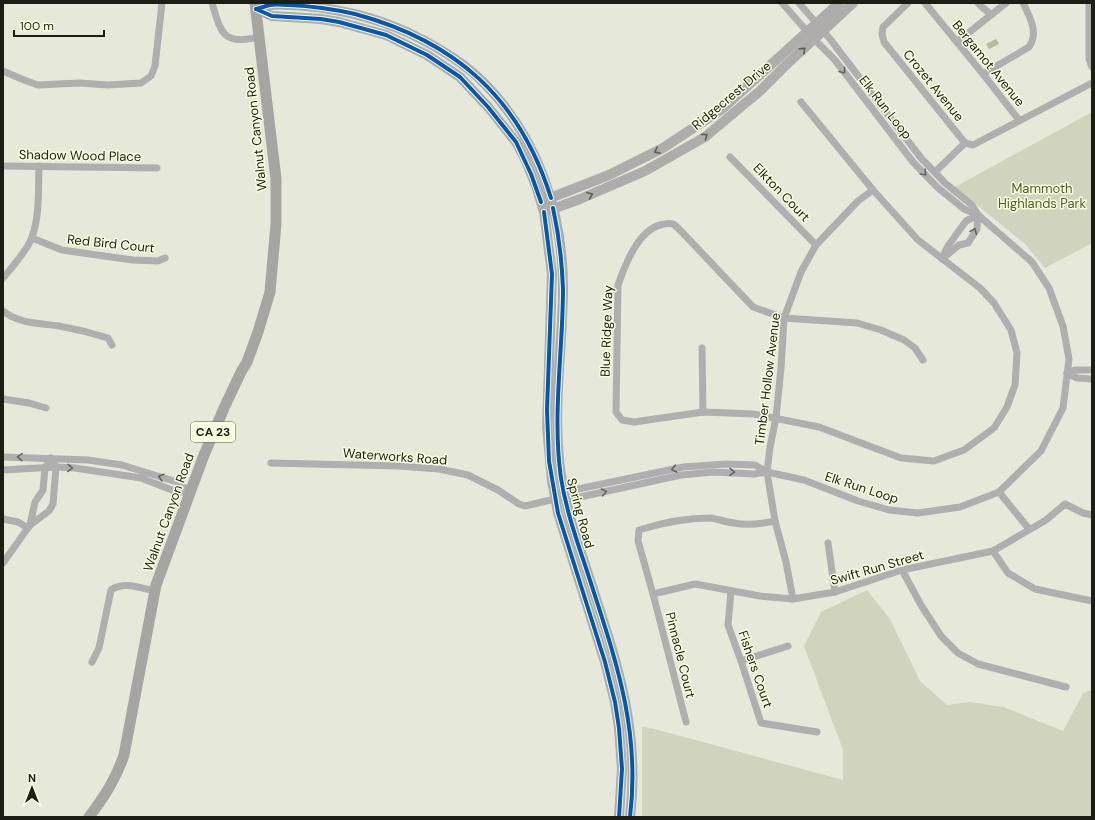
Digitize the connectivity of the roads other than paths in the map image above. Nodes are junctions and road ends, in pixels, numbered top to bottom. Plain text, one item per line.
1 (162, 3) edge
2 (212, 3) edge
3 (782, 3) edge
4 (799, 3) edge
5 (838, 3) edge
6 (853, 3) edge
7 (908, 3) edge
8 (925, 3) edge
9 (978, 3) edge
10 (1006, 3) edge
11 (1023, 3) edge
12 (1089, 3) edge
13 (255, 6) edge
14 (988, 9) edge
15 (820, 27) junction
16 (811, 36) junction
17 (259, 37) junction
18 (957, 42) junction
19 (1092, 67) edge
20 (3, 71) edge
21 (983, 74) junction
22 (1092, 83) edge
23 (801, 102) dead end
24 (1019, 120) junction
25 (965, 143) junction
26 (730, 157) dead end
27 (3, 166) edge
28 (39, 166) junction
29 (157, 168) dead end
30 (934, 172) junction
31 (874, 190) junction
32 (546, 200) junction
33 (548, 210) junction
34 (978, 215) junction
35 (32, 238) junction
36 (816, 245) junction
37 (165, 258) dead end
38 (942, 258) junction
39 (3, 278) edge
40 (3, 311) edge
41 (784, 318) junction
42 (112, 345) dead end
43 (702, 348) dead end
44 (923, 360) dead end
45 (1092, 370) edge
46 (1067, 374) junction
47 (1092, 379) edge
48 (3, 400) edge
49 (46, 408) dead end
50 (703, 412) junction
51 (776, 418) junction
52 (3, 457) edge
53 (52, 458) junction
54 (272, 463) dead end
55 (56, 467) junction
56 (45, 468) junction
57 (3, 470) edge
58 (767, 472) junction
59 (191, 492) junction
60 (999, 492) junction
61 (565, 496) junction
62 (555, 499) junction
63 (35, 502) junction
64 (50, 509) junction
65 (1092, 515) edge
66 (3, 519) edge
67 (774, 522) junction
68 (29, 527) junction
69 (1029, 529) junction
70 (828, 543) dead end
71 (993, 551) junction
72 (3, 563) edge
73 (902, 570) junction
74 (155, 591) junction
75 (731, 591) junction
76 (835, 592) junction
77 (653, 594) junction
78 (793, 599) junction
79 (1092, 601) edge
80 (788, 646) dead end
81 (742, 661) junction
82 (92, 662) dead end
83 (1066, 687) dead end
84 (686, 722) dead end
85 (817, 732) dead end
86 (89, 817) edge
87 (619, 817) edge
88 (630, 817) edge

1 - 20 street
2 - 17 street
3 - 16 street, Elk Run Loop
4 - 15 street, Elk Run Loop
5 - 15 main road, Ridgecrest Drive
6 - 15 main road, Ridgecrest Drive
7 - 25 street, Crozet Avenue
8 - 18 street, Bergamot Avenue
9 - 14 street
10 - 14 street
11 - 21 street
12 - 19 street
13 - 17 main road, Walnut Canyon Road / CA 23
13 - 32 main road, Spring Road
14 - 18 street
15 - 16 main road, Ridgecrest Drive
15 - 30 street, Elk Run Loop
16 -> 32 main road, Ridgecrest Drive
33 -> 16 main road, Ridgecrest Drive
16 -> 34 street, Elk Run Loop
17 - 59 main road, Walnut Canyon Road / CA 23
18 - 21 street, Bergamot Avenue
21 - 24 street, Bergamot Avenue
22 - 24 street
23 - 31 street
24 - 25 street
25 - 30 street
26 - 36 street, Elkton Court
27 - 28 street, Shadow Wood Place
28 - 29 street, Shadow Wood Place
28 - 35 street
30 - 34 street, Elk Run Loop
31 - 36 street, Timber Hollow Avenue
31 - 38 street
32 - 33 main road, Spring Road
33 - 61 main road, Spring Road
33 - 62 main road, Spring Road
34 - 38 street
38 -> 34 street
34 - 46 street, Elk Run Loop
35 - 37 street, Red Bird Court
35 - 39 street
36 - 41 street, Timber Hollow Avenue
38 - 51 street
40 - 42 street
41 - 44 street
41 - 50 street, Blue Ridge Way
41 - 51 street, Timber Hollow Avenue
43 - 50 street
45 - 46 street
46 - 47 street
46 - 60 street, Elk Run Loop
48 - 49 street
50 - 51 street
51 - 58 street, Timber Hollow Avenue
53 -> 52 street
53 - 55 street
53 - 56 street
59 -> 53 street
54 - 62 street, Waterworks Road
55 - 56 street
55 -> 59 street
55 - 64 street
56 - 57 street
56 - 63 street
58 - 60 street, Elk Run Loop
58 - 61 street, Elk Run Loop
58 - 67 street, Timber Hollow Avenue
59 - 74 main road, Walnut Canyon Road / CA 23
60 - 69 street
61 - 62 street, Elk Run Loop
61 - 88 main road, Spring Road
62 - 87 main road, Spring Road
63 - 64 street
63 - 68 street
64 - 68 street
65 - 69 street, Swift Run Street
66 - 68 street
67 - 77 street, Pinnacle Court
67 - 78 street, Timber Hollow Avenue
68 - 72 street
69 - 71 street, Swift Run Street
70 - 76 street
71 - 73 street, Swift Run Street
71 - 79 street
73 - 76 street, Swift Run Street
73 - 83 street
74 - 82 street
74 - 86 main road, Walnut Canyon Road / CA 23
75 - 77 street, Swift Run Street
75 - 78 street, Swift Run Street
75 - 81 street, Fishers Court
76 - 78 street, Swift Run Street
77 - 84 street, Pinnacle Court
80 - 81 street
81 - 85 street, Fishers Court

